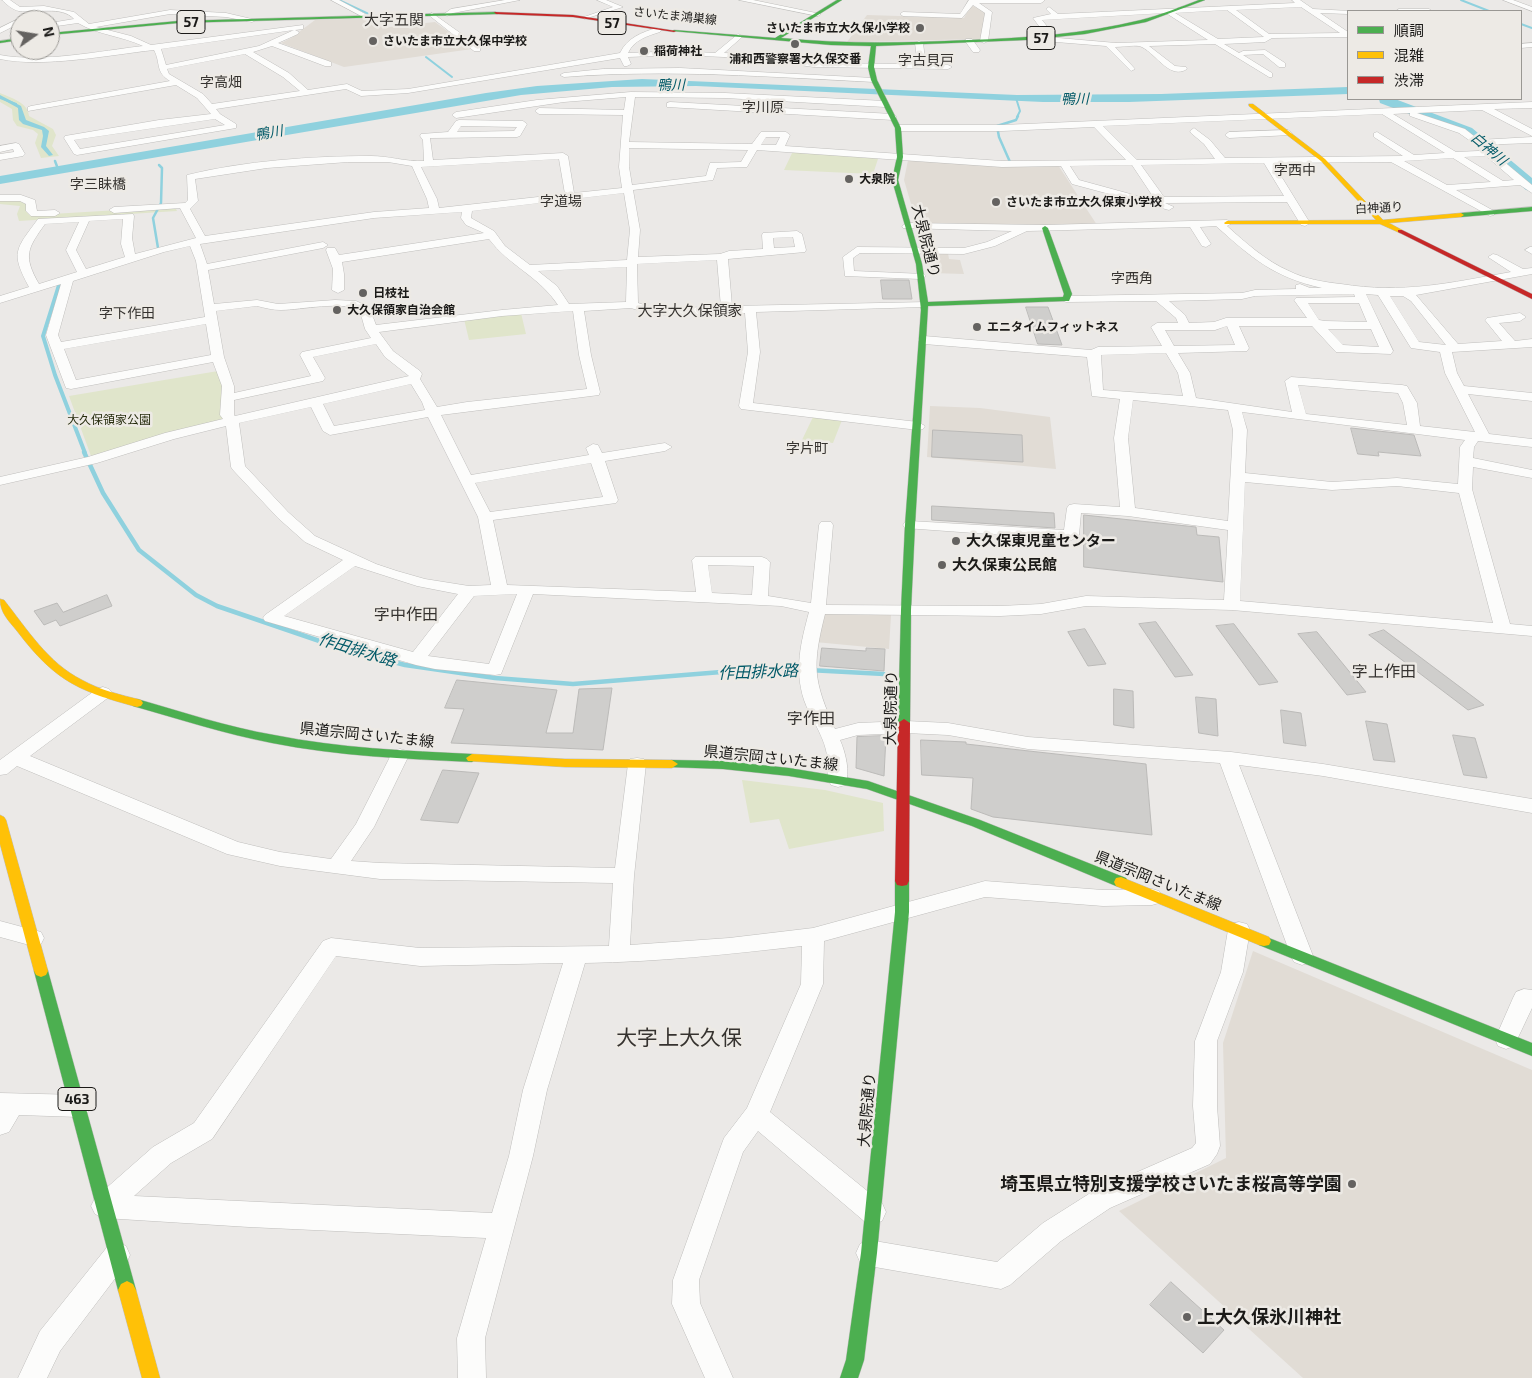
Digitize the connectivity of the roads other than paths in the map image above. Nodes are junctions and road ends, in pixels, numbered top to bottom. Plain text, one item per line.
1 (5, 0) edge
2 (58, 0) edge
3 (336, 0) edge
4 (350, 0) edge
5 (470, 0) edge
6 (517, 0) edge
7 (600, 0) edge
8 (742, 0) edge
9 (840, 0) edge
10 (1204, 0) edge
11 (1210, 0) edge
12 (1295, 0) edge
13 (1506, 0) edge
14 (973, 1) edge
15 (1040, 1) edge
16 (193, 4) dead end
17 (1303, 5) junction
18 (484, 6) junction
19 (44, 8) junction
20 (1229, 8) junction
21 (40, 10) edge
22 (1532, 10) edge
23 (1312, 11) junction
24 (1171, 12) junction
25 (1347, 12) edge
26 (193, 13) junction
27 (498, 13) junction
28 (372, 14) junction
29 (447, 14) junction
30 (818, 14) junction
31 (903, 14) dead end
32 (432, 15) junction
33 (1056, 16) junction
34 (310, 18) junction
35 (581, 18) junction
36 (252, 20) junction
37 (77, 21) junction
38 (60, 24) edge
39 (92, 27) junction
40 (300, 27) junction
41 (658, 30) junction
42 (60, 32) edge
43 (1347, 34) edge
44 (1148, 35) dead end
45 (1347, 35) edge
46 (738, 36) junction
47 (1267, 36) junction
48 (1031, 38) junction
49 (1043, 38) junction
50 (777, 39) junction
51 (984, 41) junction
52 (806, 42) junction
53 (919, 43) junction
54 (1217, 43) junction
55 (273, 44) junction
56 (1142, 44) junction
57 (1159, 44) junction
58 (874, 45) junction
59 (1109, 45) junction
60 (1525, 46) edge
61 (152, 47) junction
62 (477, 49) dead end
63 (1532, 49) edge
64 (246, 51) junction
65 (1235, 53) junction
66 (717, 55) junction
67 (1157, 55) junction
68 (623, 56) junction
69 (1129, 56) dead end
70 (1138, 56) dead end
71 (0, 57) edge
72 (1120, 57) junction
73 (785, 62) junction
74 (328, 64) dead end
75 (1282, 64) dead end
76 (871, 66) junction
77 (919, 66) junction
78 (948, 67) dead end
79 (163, 68) junction
80 (1131, 69) dead end
81 (1183, 69) dead end
82 (630, 72) junction
83 (776, 75) junction
84 (1269, 75) dead end
85 (874, 81) junction
86 (179, 82) junction
87 (452, 83) junction
88 (306, 93) junction
89 (1406, 100) dead end
90 (1518, 100) edge
91 (885, 102) junction
92 (632, 104) junction
93 (659, 105) dead end
94 (1251, 105) dead end
95 (1530, 105) edge
96 (211, 107) junction
97 (1484, 107) junction
98 (1499, 107) junction
99 (31, 110) dead end
100 (486, 110) junction
101 (1432, 110) junction
102 (521, 111) junction
103 (1412, 111) junction
104 (1384, 112) junction
105 (456, 115) dead end
106 (217, 116) junction
107 (893, 117) junction
108 (1179, 117) junction
109 (1266, 117) junction
110 (1454, 123) dead end
111 (1096, 124) junction
112 (1532, 124) edge
113 (136, 126) junction
114 (898, 128) junction
115 (1411, 128) junction
116 (1288, 133) junction
117 (1532, 133) edge
118 (1229, 135) dead end
119 (147, 140) junction
120 (1532, 140) edge
121 (1506, 142) junction
122 (1435, 144) junction
123 (626, 145) junction
124 (754, 148) junction
125 (779, 148) junction
126 (1488, 148) junction
127 (0, 149) edge
128 (1520, 151) dead end
129 (1452, 154) junction
130 (0, 157) edge
131 (900, 157) junction
132 (1412, 158) junction
133 (1393, 159) junction
134 (1323, 160) junction
135 (1222, 161) junction
136 (1267, 161) junction
137 (1134, 162) junction
138 (1064, 163) junction
139 (416, 164) junction
140 (429, 164) junction
141 (1431, 167) dead end
142 (1410, 168) junction
143 (1448, 176) dead end
144 (1527, 181) edge
145 (1500, 184) junction
146 (1464, 186) junction
147 (1445, 188) junction
148 (627, 189) junction
149 (1532, 190) edge
150 (570, 197) junction
151 (0, 198) edge
152 (1291, 200) junction
153 (188, 206) junction
154 (468, 209) junction
155 (1532, 209) edge
156 (434, 210) junction
157 (1490, 213) junction
158 (85, 219) junction
159 (1381, 222) junction
160 (1223, 223) junction
161 (312, 224) junction
162 (1193, 224) junction
163 (1305, 224) junction
164 (907, 226) junction
165 (1028, 228) junction
166 (1045, 228) junction
167 (491, 235) junction
168 (198, 241) junction
169 (323, 244) junction
170 (1206, 244) dead end
171 (915, 251) junction
172 (769, 252) dead end
173 (722, 257) junction
174 (1493, 257) dead end
175 (337, 258) junction
176 (132, 259) junction
177 (632, 262) junction
178 (202, 268) junction
179 (528, 268) junction
180 (1527, 272) edge
181 (83, 274) junction
182 (920, 276) junction
183 (1295, 278) junction
184 (1494, 278) junction
185 (67, 279) junction
186 (36, 289) junction
187 (338, 290) dead end
188 (1301, 292) junction
189 (1381, 292) junction
190 (1407, 293) junction
191 (1360, 295) junction
192 (1532, 296) edge
193 (1158, 297) junction
194 (1066, 298) junction
195 (0, 300) edge
196 (1322, 300) junction
197 (924, 304) junction
198 (632, 306) junction
199 (572, 308) junction
200 (750, 309) junction
201 (727, 310) junction
202 (211, 314) junction
203 (1520, 316) dead end
204 (1231, 322) junction
205 (1315, 322) junction
206 (1340, 325) junction
207 (1374, 326) junction
208 (1185, 327) junction
209 (372, 329) junction
210 (379, 340) junction
211 (924, 340) junction
212 (1532, 343) edge
213 (1511, 344) junction
214 (56, 347) junction
215 (1450, 349) junction
216 (1171, 350) junction
217 (1093, 354) junction
218 (218, 357) junction
219 (414, 379) junction
220 (1459, 389) junction
221 (1127, 397) junction
222 (227, 398) junction
223 (1532, 398) edge
224 (1190, 401) junction
225 (316, 403) junction
226 (1234, 408) junction
227 (432, 411) junction
228 (1300, 417) junction
229 (232, 421) junction
230 (918, 426) junction
231 (1414, 429) junction
232 (1479, 436) junction
233 (1532, 443) edge
234 (665, 447) dead end
235 (594, 453) junction
236 (1466, 461) junction
237 (1532, 474) edge
238 (1238, 477) junction
239 (466, 480) junction
240 (0, 481) edge
241 (1464, 490) junction
242 (1128, 512) junction
243 (485, 517) junction
244 (826, 525) dead end
245 (910, 525) junction
246 (1235, 526) junction
247 (353, 560) junction
248 (526, 589) junction
249 (469, 590) junction
250 (500, 590) junction
251 (705, 597) junction
252 (760, 599) junction
253 (0, 602) edge
254 (1232, 605) junction
255 (818, 609) junction
256 (906, 610) junction
257 (1503, 628) junction
258 (1532, 631) edge
259 (416, 660) junction
260 (104, 693) junction
261 (906, 727) junction
262 (830, 736) junction
263 (400, 755) junction
264 (1226, 758) junction
265 (8, 764) edge
266 (637, 764) junction
267 (838, 780) junction
268 (904, 798) junction
269 (1532, 806) edge
270 (0, 820) edge
271 (336, 867) junction
272 (624, 876) junction
273 (1158, 897) junction
274 (902, 912) junction
275 (0, 929) edge
276 (1239, 930) junction
277 (814, 936) junction
278 (33, 938) junction
279 (577, 954) junction
280 (618, 954) junction
281 (1302, 956) junction
282 (1532, 999) edge
283 (1506, 1040) junction
284 (1532, 1050) edge
285 (79, 1106) junction
286 (4, 1111) edge
287 (756, 1115) junction
288 (104, 1206) junction
289 (873, 1212) junction
290 (502, 1226) junction
291 (869, 1253) junction
292 (118, 1255) junction
293 (32, 1378) edge
294 (151, 1378) edge
295 (472, 1378) edge
296 (719, 1378) edge
297 (849, 1378) edge

1 - 19 street
2 - 19 street
3 - 28 street
4 - 28 street
5 - 18 street
6 - 18 street
7 - 35 street
8 - 30 street
9 - 30 main road
10 - 24 main road, さいたま鴻巣線 / 57
11 - 20 street
12 - 17 street
13 - 22 street
14 - 15 street
14 - 31 street
14 - 51 street
15 - 33 street
16 - 26 street
17 - 20 street
17 - 23 street
18 - 27 street
18 - 29 street
19 - 21 street
19 - 37 street
20 - 24 street
20 - 47 street
23 - 25 street
23 - 43 street
24 - 33 street
24 - 49 main road, さいたま鴻巣線 / 57
24 - 54 street
26 - 36 street
26 - 39 street
27 - 29 main road, さいたま鴻巣線 / 57
27 - 35 main road, さいたま鴻巣線 / 57
28 - 32 main road, さいたま鴻巣線 / 57
28 - 34 main road, さいたま鴻巣線 / 57
29 - 32 main road, さいたま鴻巣線 / 57
30 - 50 main road
32 - 62 street
33 - 49 street
34 - 36 main road, さいたま鴻巣線 / 57
34 - 40 street
35 - 41 main road, さいたま鴻巣線 / 57
36 - 39 main road, さいたま鴻巣線 / 57
37 - 38 street
37 - 39 street
39 - 42 main road, さいたま鴻巣線 / 57
39 - 61 street
40 - 55 street
40 - 61 street
41 - 46 main road, さいたま鴻巣線 / 57
41 - 68 street
44 - 57 street
45 - 47 street
46 - 50 main road, さいたま鴻巣線 / 57
46 - 66 street
47 - 54 street
48 - 49 main road, さいたま鴻巣線 / 57
48 - 51 main road, さいたま鴻巣線 / 57
48 - 59 street
50 - 52 main road, さいたま鴻巣線 / 57
51 - 53 main road, さいたま鴻巣線 / 57
52 - 58 main road, さいたま鴻巣線 / 57
52 - 73 street
53 - 58 main road, さいたま鴻巣線 / 57
53 - 77 street
54 - 57 street
54 - 65 street
55 - 64 street
55 - 74 street
56 - 57 street
56 - 59 street
56 - 67 street
58 - 76 main road, 大泉院通り
59 - 72 street
60 - 63 street
61 - 71 street
61 - 79 street
64 - 79 street
64 - 88 street
65 - 75 street
65 - 84 street
66 - 68 street
66 - 73 street
67 - 70 street
67 - 81 street
68 - 82 street
68 - 87 street
69 - 72 street
72 - 80 street
73 - 76 street
73 - 83 street
76 - 77 street
76 - 85 main road, 大泉院通り
77 - 78 street
79 - 86 street
82 - 83 street
82 - 87 street
83 - 85 street
85 - 91 main road, 大泉院通り
86 - 96 street
86 - 99 street
87 - 88 street
88 - 96 street
89 - 101 street
90 - 95 street
91 - 92 street
91 - 107 main road, 大泉院通り
92 - 100 street
92 - 102 street
92 - 123 street
93 - 107 street
94 - 109 main road
95 - 98 street
96 - 106 street
97 - 98 street
97 - 101 street
97 - 117 street
98 - 112 street
100 - 102 street
100 - 105 street
101 - 103 street
102 - 140 street
103 - 104 street
103 - 110 street
103 - 126 street
104 - 109 street
104 - 115 street
106 - 113 street
106 - 119 street
107 - 114 main road, 大泉院通り
108 - 109 street
108 - 111 street
108 - 135 street
109 - 116 main road
111 - 114 street
111 - 137 street
113 - 119 street
113 - 119 street
114 - 131 main road, 大泉院通り
115 - 122 street
115 - 132 street
116 - 118 street
116 - 134 main road
120 - 121 street
121 - 126 street
121 - 128 street
122 - 126 street
122 - 129 street
123 - 124 street
123 - 148 street
124 - 125 street
124 - 125 street
124 - 148 street
125 - 131 street
126 - 129 street
126 - 144 street
127 - 130 street
129 - 132 street
129 - 145 street
131 - 138 street
131 - 164 main road, 大泉院通り
132 - 133 street
133 - 134 street
133 - 142 street
134 - 136 street
134 - 159 main road
135 - 136 street
135 - 137 street
136 - 152 street
137 - 138 street
137 - 152 street
138 - 160 street
139 - 140 street
139 - 153 street
139 - 156 street
140 - 150 street
141 - 142 street
142 - 147 street
143 - 146 street
144 - 145 street
144 - 149 street
145 - 146 street
146 - 147 street
147 - 157 street
148 - 150 street
148 - 177 street
150 - 154 street
151 - 153 street
152 - 163 street
153 - 168 street
154 - 156 street
154 - 167 street
155 - 157 main road, 白神通り
156 - 161 street
157 - 159 main road, 白神通り
158 - 176 street
158 - 181 street
158 - 186 street
159 - 163 main road, 白神通り
159 - 184 main road
160 - 162 street
160 - 163 main road, 白神通り
160 - 183 street
161 - 168 street
161 - 169 street
162 - 166 street
162 - 170 street
164 - 165 street
164 - 171 main road, 大泉院通り
165 - 166 street
165 - 171 street
166 - 194 main road
167 - 175 street
167 - 179 street
168 - 176 street
168 - 178 street
169 - 175 street
169 - 178 street
171 - 182 main road, 大泉院通り
171 - 182 street
172 - 173 street
173 - 177 street
173 - 201 street
174 - 180 street
175 - 187 street
176 - 181 street
177 - 179 street
177 - 198 street
178 - 202 street
179 - 199 street
180 - 184 street
181 - 185 street
182 - 197 main road, 大泉院通り
183 - 188 street
183 - 191 street
184 - 190 street
184 - 192 main road
185 - 186 street
185 - 214 street
186 - 195 street
188 - 191 street
188 - 193 street
189 - 190 street
189 - 191 street
189 - 215 street
190 - 215 street
191 - 196 street
191 - 207 street
193 - 194 street
193 - 208 street
194 - 197 main road
196 - 205 street
196 - 206 street
197 - 200 street
197 - 211 main road, 大泉院通り
198 - 199 street
198 - 201 street
199 - 209 street
199 - 227 street
200 - 201 street
200 - 230 street
202 - 209 street
202 - 214 street
202 - 218 street
203 - 213 street
204 - 205 street
204 - 208 street
204 - 216 street
205 - 206 street
205 - 207 street
206 - 207 street
208 - 216 street
209 - 210 street
210 - 219 street
210 - 222 street
211 - 217 street
211 - 230 main road, 大泉院通り
212 - 213 street
213 - 215 street
214 - 218 street
215 - 220 street
216 - 217 street
216 - 224 street
217 - 221 street
218 - 222 street
219 - 225 street
219 - 227 street
220 - 223 street
220 - 232 street
221 - 224 street
221 - 242 street
222 - 229 street
224 - 226 street
225 - 227 street
225 - 229 street
226 - 228 street
226 - 238 street
227 - 239 street
228 - 231 street
228 - 231 street
229 - 240 street
229 - 247 street
230 - 245 main road, 大泉院通り
231 - 232 street
232 - 233 street
232 - 236 street
234 - 235 street
235 - 239 street
235 - 243 street
236 - 237 street
236 - 241 street
238 - 241 street
238 - 246 street
239 - 243 street
241 - 257 street
242 - 245 street
242 - 246 street
243 - 250 street
244 - 255 street
245 - 256 main road, 大泉院通り
246 - 254 street
247 - 249 street
247 - 259 street
248 - 250 street
248 - 251 street
248 - 259 street
249 - 250 street
249 - 259 street
251 - 252 street
251 - 252 street
252 - 255 street
253 - 260 main road, 県道宗岡さいたま線
254 - 256 street
254 - 257 street
255 - 256 street
255 - 262 street
256 - 261 main road, 大泉院通り
257 - 258 street
260 - 263 main road, 県道宗岡さいたま線
260 - 265 street
261 - 262 street
261 - 264 street
261 - 268 main road, 大泉院通り
262 - 267 street
263 - 266 main road, 県道宗岡さいたま線
263 - 271 street
264 - 269 street
264 - 281 street
265 - 271 street
266 - 267 main road, 県道宗岡さいたま線
266 - 272 street
267 - 268 main road, 県道宗岡さいたま線
268 - 273 main road, 県道宗岡さいたま線
268 - 274 main road, 大泉院通り
270 - 278 main road, 463
271 - 272 street
272 - 280 street
273 - 274 street
273 - 276 main road, 県道宗岡さいたま線
274 - 277 street
274 - 289 main road, 大泉院通り
275 - 278 street
276 - 281 main road, 県道宗岡さいたま線
276 - 291 street
277 - 280 street
277 - 287 street
278 - 285 main road, 463
279 - 280 street
279 - 288 street
279 - 290 street
281 - 283 main road, 県道宗岡さいたま線
282 - 283 street
283 - 284 main road, 県道宗岡さいたま線
285 - 286 street
285 - 288 main road, 463
287 - 289 street
287 - 296 street
288 - 290 street
288 - 292 main road, 463
289 - 291 main road, 大泉院通り
290 - 295 street
291 - 297 main road, 大泉院通り
292 - 293 street
292 - 294 main road, 463

